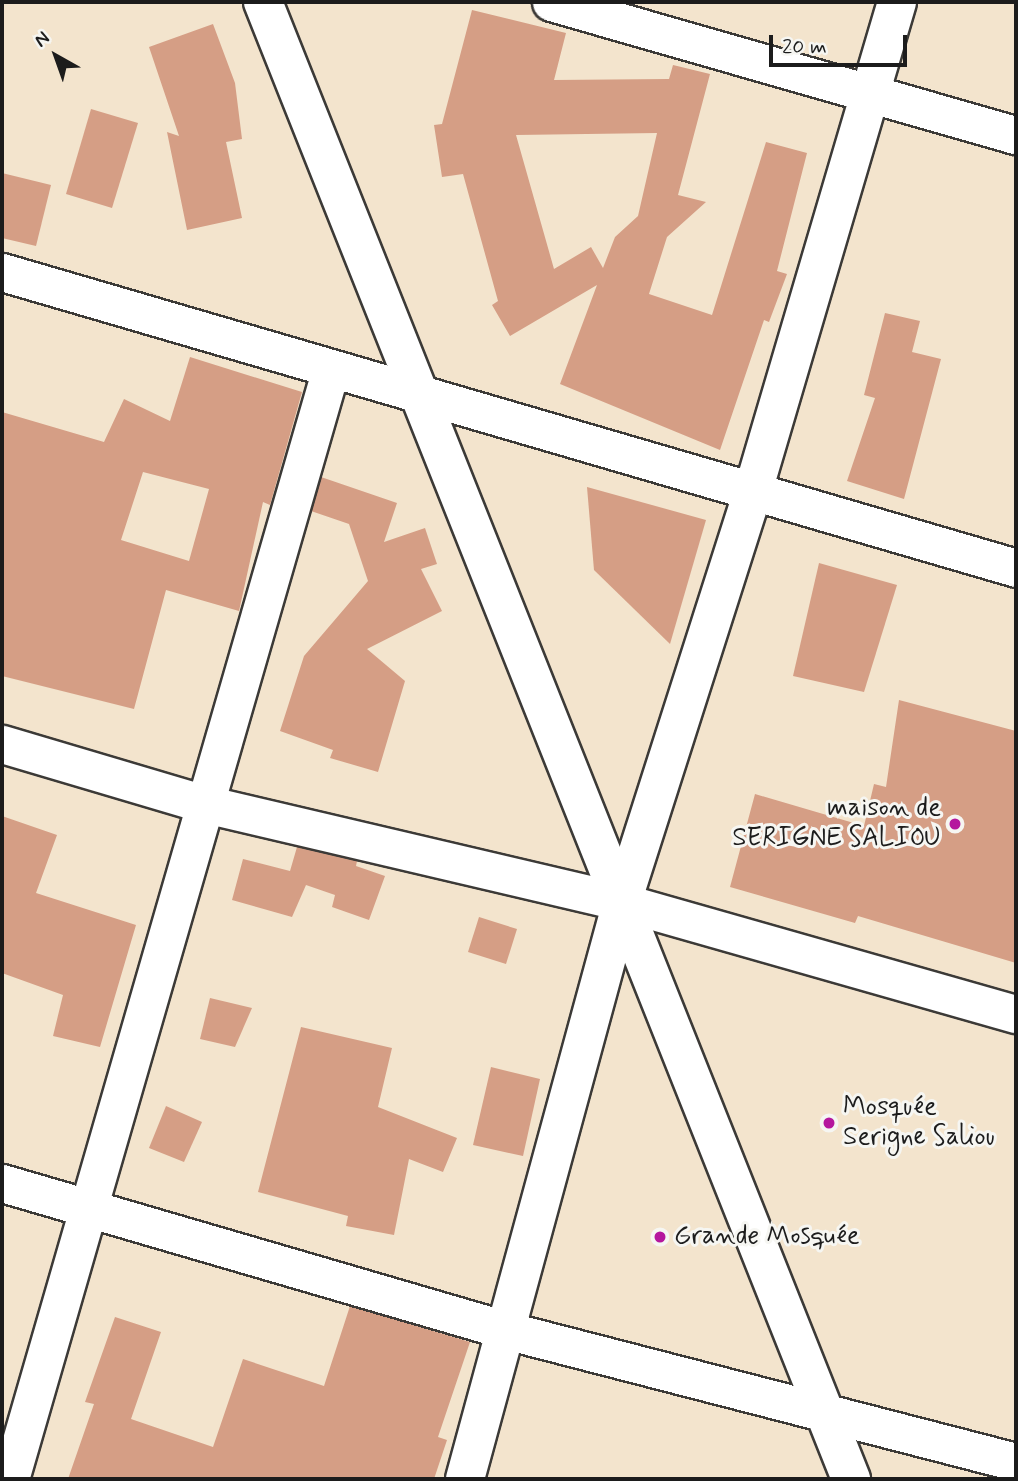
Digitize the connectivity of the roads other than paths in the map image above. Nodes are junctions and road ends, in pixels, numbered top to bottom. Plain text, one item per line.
1 (262, 2) edge
2 (551, 2) edge
3 (897, 2) edge
4 (870, 93) junction
5 (1016, 135) edge
6 (2, 272) edge
7 (331, 368) junction
8 (423, 395) junction
9 (754, 491) junction
10 (1016, 568) edge
11 (2, 744) edge
12 (205, 804) junction
13 (622, 902) junction
14 (1016, 1014) edge
15 (2, 1183) edge
16 (88, 1209) junction
17 (509, 1331) junction
18 (827, 1418) junction
19 (1016, 1462) edge
20 (10, 1479) edge
21 (466, 1479) edge
22 (851, 1479) edge

1 - 8 main road
2 - 4 street
3 - 4 main road
4 - 5 street
4 - 9 main road
6 - 7 street
7 - 8 street
7 - 12 street
8 - 9 street
8 - 13 main road
9 - 10 street
9 - 13 main road
11 - 12 street
12 - 13 street
12 - 16 street
13 - 14 street
13 - 17 main road
13 - 18 main road
15 - 16 street
16 - 17 street
16 - 20 street
17 - 18 street
17 - 21 main road
18 - 19 street
18 - 22 main road

